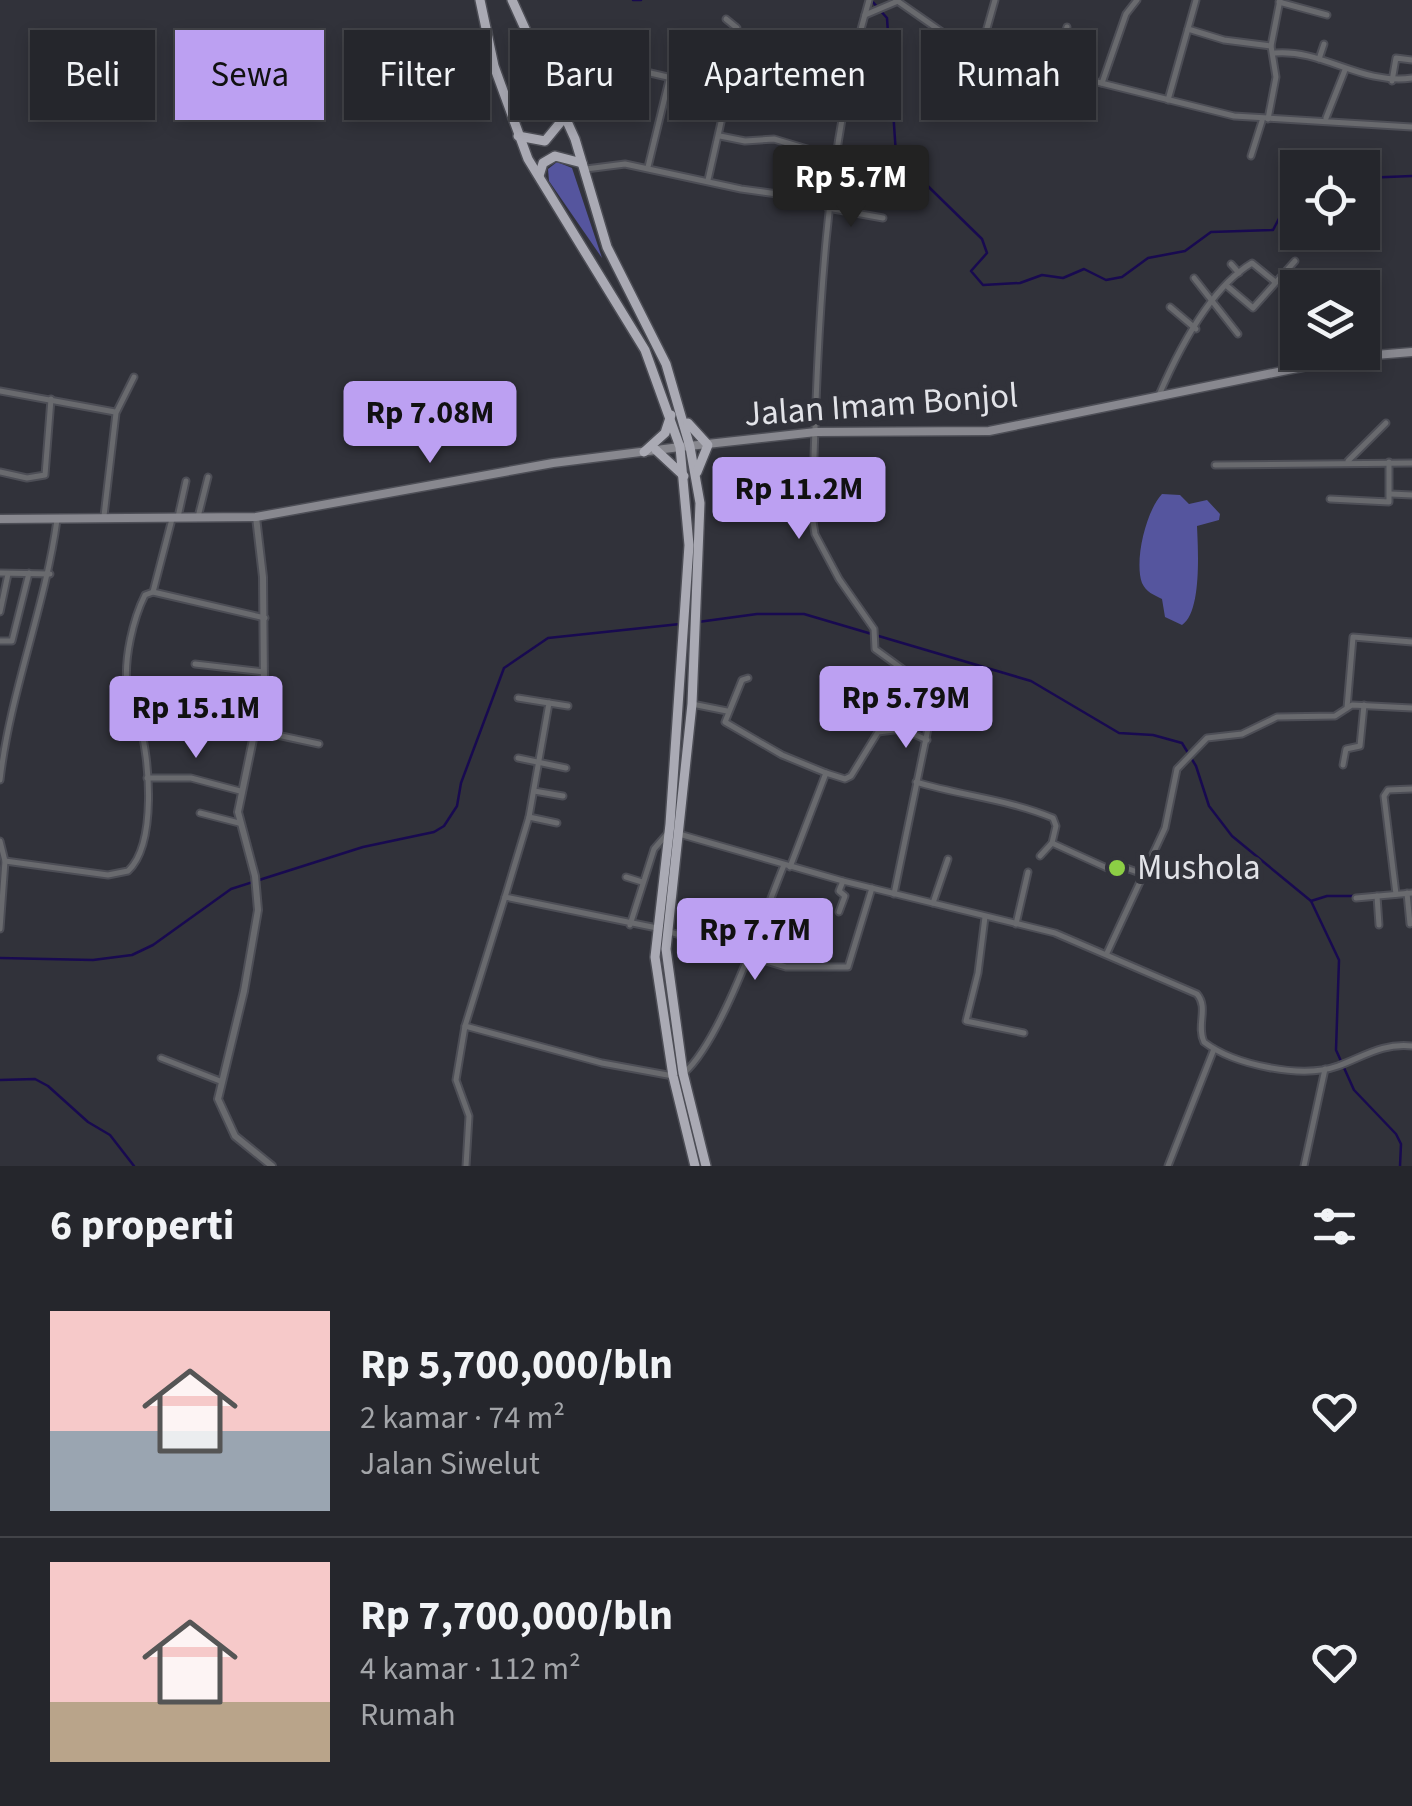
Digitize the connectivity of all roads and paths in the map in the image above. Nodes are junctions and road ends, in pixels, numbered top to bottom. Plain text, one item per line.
1 (480, 0) edge
2 (512, 0) edge
3 (897, 0) edge
4 (995, 0) edge
5 (1137, 0) edge
6 (1196, 0) edge
7 (869, 1) edge
8 (1280, 1) edge
9 (865, 15) junction
10 (1326, 16) dead end
11 (726, 18) dead end
12 (1067, 27) dead end
13 (1188, 29) junction
14 (525, 30) edge
15 (738, 30) edge
16 (861, 30) edge
17 (938, 30) edge
18 (987, 30) edge
19 (1066, 30) edge
20 (1324, 44) dead end
21 (1273, 50) junction
22 (1319, 59) junction
23 (1412, 60) edge
24 (1345, 70) junction
25 (1412, 78) edge
26 (669, 80) edge
27 (1392, 81) junction
28 (1096, 82) edge
29 (1102, 83) junction
30 (1168, 100) junction
31 (562, 120) edge
32 (565, 120) edge
33 (723, 120) edge
34 (842, 120) edge
35 (1325, 120) junction
36 (1265, 121) junction
37 (1412, 127) edge
38 (518, 136) junction
39 (720, 136) junction
40 (1251, 156) dead end
41 (836, 158) junction
42 (583, 166) junction
43 (648, 168) junction
44 (538, 179) junction
45 (708, 180) junction
46 (828, 205) junction
47 (882, 218) dead end
48 (1295, 261) dead end
49 (1230, 264) dead end
50 (1239, 273) junction
51 (1194, 278) dead end
52 (1274, 281) junction
53 (1227, 286) junction
54 (1213, 303) junction
55 (1170, 306) dead end
56 (1196, 328) junction
57 (1238, 334) dead end
58 (1412, 352) edge
59 (134, 378) dead end
60 (0, 390) edge
61 (1158, 398) junction
62 (51, 399) junction
63 (680, 404) junction
64 (116, 412) junction
65 (671, 414) junction
66 (1386, 423) dead end
67 (816, 432) junction
68 (708, 445) junction
69 (685, 447) junction
70 (656, 450) junction
71 (644, 452) junction
72 (1389, 462) junction
73 (1412, 463) edge
74 (1346, 464) junction
75 (1215, 465) dead end
76 (0, 472) edge
77 (208, 476) dead end
78 (690, 478) junction
79 (186, 482) dead end
80 (1392, 494) junction
81 (1412, 495) edge
82 (1330, 499) dead end
83 (104, 516) junction
84 (256, 516) junction
85 (0, 519) edge
86 (58, 519) junction
87 (175, 519) junction
88 (197, 519) junction
89 (4, 574) edge
90 (30, 574) junction
91 (50, 574) junction
92 (153, 592) junction
93 (0, 612) edge
94 (265, 618) junction
95 (0, 640) edge
96 (1412, 642) edge
97 (195, 664) dead end
98 (264, 672) junction
99 (748, 678) dead end
100 (518, 698) dead end
101 (549, 703) junction
102 (692, 704) junction
103 (568, 706) dead end
104 (1364, 706) junction
105 (1347, 708) junction
106 (1412, 708) edge
107 (728, 711) junction
108 (254, 729) junction
109 (141, 735) junction
110 (926, 740) junction
111 (319, 744) dead end
112 (1, 758) edge
113 (518, 758) dead end
114 (540, 763) junction
115 (1343, 764) dead end
116 (566, 768) dead end
117 (826, 773) junction
118 (147, 778) junction
119 (0, 780) edge
120 (916, 782) junction
121 (1412, 789) edge
122 (534, 790) junction
123 (240, 791) junction
124 (563, 796) dead end
125 (200, 813) dead end
126 (529, 817) junction
127 (239, 823) junction
128 (557, 823) dead end
129 (674, 833) junction
130 (0, 842) edge
131 (1052, 843) junction
132 (1040, 856) dead end
133 (948, 860) dead end
134 (5, 861) junction
135 (787, 866) junction
136 (1028, 872) dead end
137 (1143, 874) junction
138 (626, 877) dead end
139 (843, 881) junction
140 (642, 882) junction
141 (872, 888) junction
142 (1396, 892) junction
143 (1410, 893) edge
144 (894, 894) junction
145 (1377, 896) junction
146 (505, 897) junction
147 (1356, 898) dead end
148 (933, 903) junction
149 (838, 912) dead end
150 (984, 917) junction
151 (1016, 924) junction
152 (1410, 924) edge
153 (630, 925) junction
154 (1379, 925) dead end
155 (0, 929) edge
156 (662, 930) junction
157 (1107, 952) junction
158 (747, 956) junction
159 (464, 1026) junction
160 (1024, 1032) dead end
161 (1412, 1046) edge
162 (1214, 1049) junction
163 (161, 1058) dead end
164 (1324, 1069) junction
165 (678, 1074) junction
166 (220, 1081) junction
167 (272, 1166) edge
168 (466, 1166) edge
169 (694, 1166) edge
170 (706, 1166) edge
171 (1168, 1166) edge
172 (1304, 1166) edge

1 - 38 highway
2 - 14 highway
3 - 9 street
3 - 17 street
4 - 18 street
5 - 29 street
6 - 13 street
7 - 9 street
8 - 10 street
8 - 21 street
9 - 16 street
11 - 15 street
12 - 19 street
13 - 21 street
13 - 30 street
20 - 22 street
21 - 22 street
21 - 36 street
22 - 24 street
23 - 27 street
24 - 27 street
24 - 35 street
25 - 27 street
26 - 43 street
28 - 29 street
29 - 30 street
30 - 36 street
31 - 38 highway
32 - 42 highway
33 - 39 street
34 - 41 street
35 - 36 street
35 - 37 street
36 - 40 street
38 - 44 highway
39 - 41 street
39 - 45 street
41 - 46 street
42 - 43 street
42 - 44 highway
42 - 63 highway
43 - 45 street
44 - 65 highway
45 - 46 street
46 - 47 street
46 - 67 street
48 - 52 street
49 - 50 street
50 - 52 street
50 - 53 street
51 - 54 street
52 - 53 street
53 - 54 street
54 - 56 street
54 - 57 street
55 - 56 street
56 - 61 street
58 - 61 main road, Jalan Imam Bonjol
59 - 64 street
60 - 62 street
61 - 67 main road, Jalan Imam Bonjol
62 - 64 street
62 - 76 street
63 - 68 highway
63 - 69 highway
64 - 83 street
65 - 69 highway
65 - 71 highway
66 - 74 street
67 - 68 main road, Jalan Imam Bonjol
67 - 110 street
68 - 69 main road, Jalan Imam Bonjol
68 - 78 highway
69 - 70 main road, Jalan Imam Bonjol
69 - 78 highway
70 - 71 main road, Jalan Imam Bonjol
70 - 78 highway
71 - 84 main road, Jalan Imam Bonjol
72 - 73 street
72 - 74 street
72 - 80 street
74 - 75 street
77 - 88 street
78 - 102 highway
78 - 129 highway
79 - 87 street
80 - 81 street
80 - 82 street
83 - 86 main road, Jalan Imam Bonjol
83 - 87 main road, Jalan Imam Bonjol
84 - 88 main road, Jalan Imam Bonjol
84 - 94 street
85 - 86 main road, Jalan Imam Bonjol
86 - 91 street
87 - 88 main road, Jalan Imam Bonjol
87 - 92 street
89 - 90 street
89 - 93 street
90 - 91 street
90 - 95 street
91 - 112 street
92 - 94 street
92 - 109 street
94 - 98 street
96 - 105 street
97 - 98 street
98 - 108 street
99 - 107 street
100 - 101 street
101 - 103 street
101 - 114 street
102 - 107 street
102 - 129 highway
104 - 105 street
104 - 106 street
104 - 115 street
105 - 137 street
107 - 117 street
108 - 109 street
108 - 111 street
108 - 123 street
109 - 118 street
110 - 117 street
110 - 120 street
112 - 119 street
113 - 114 street
114 - 116 street
114 - 122 street
117 - 135 street
118 - 123 street
118 - 134 street
120 - 131 street
120 - 144 street
121 - 142 street
122 - 124 street
122 - 126 street
123 - 127 street
125 - 127 street
126 - 128 street
126 - 146 street
127 - 166 street
129 - 135 street
129 - 140 street
129 - 156 highway
130 - 134 street
131 - 132 street
131 - 137 street
133 - 148 street
134 - 155 street
135 - 139 street
135 - 158 street
136 - 151 street
137 - 157 street
138 - 140 street
139 - 141 street
139 - 149 street
140 - 153 street
141 - 144 street
141 - 158 street
142 - 143 street
142 - 145 street
143 - 152 street
144 - 148 street
145 - 147 street
145 - 154 street
146 - 153 street
146 - 159 street
148 - 150 street
150 - 151 street
150 - 160 street
151 - 157 street
153 - 156 street
156 - 158 street
156 - 165 highway
157 - 162 street
158 - 165 street
159 - 165 street
159 - 168 street
161 - 164 street
162 - 164 street
162 - 171 street
163 - 166 street
164 - 172 street
165 - 169 highway
165 - 170 highway
166 - 167 street

